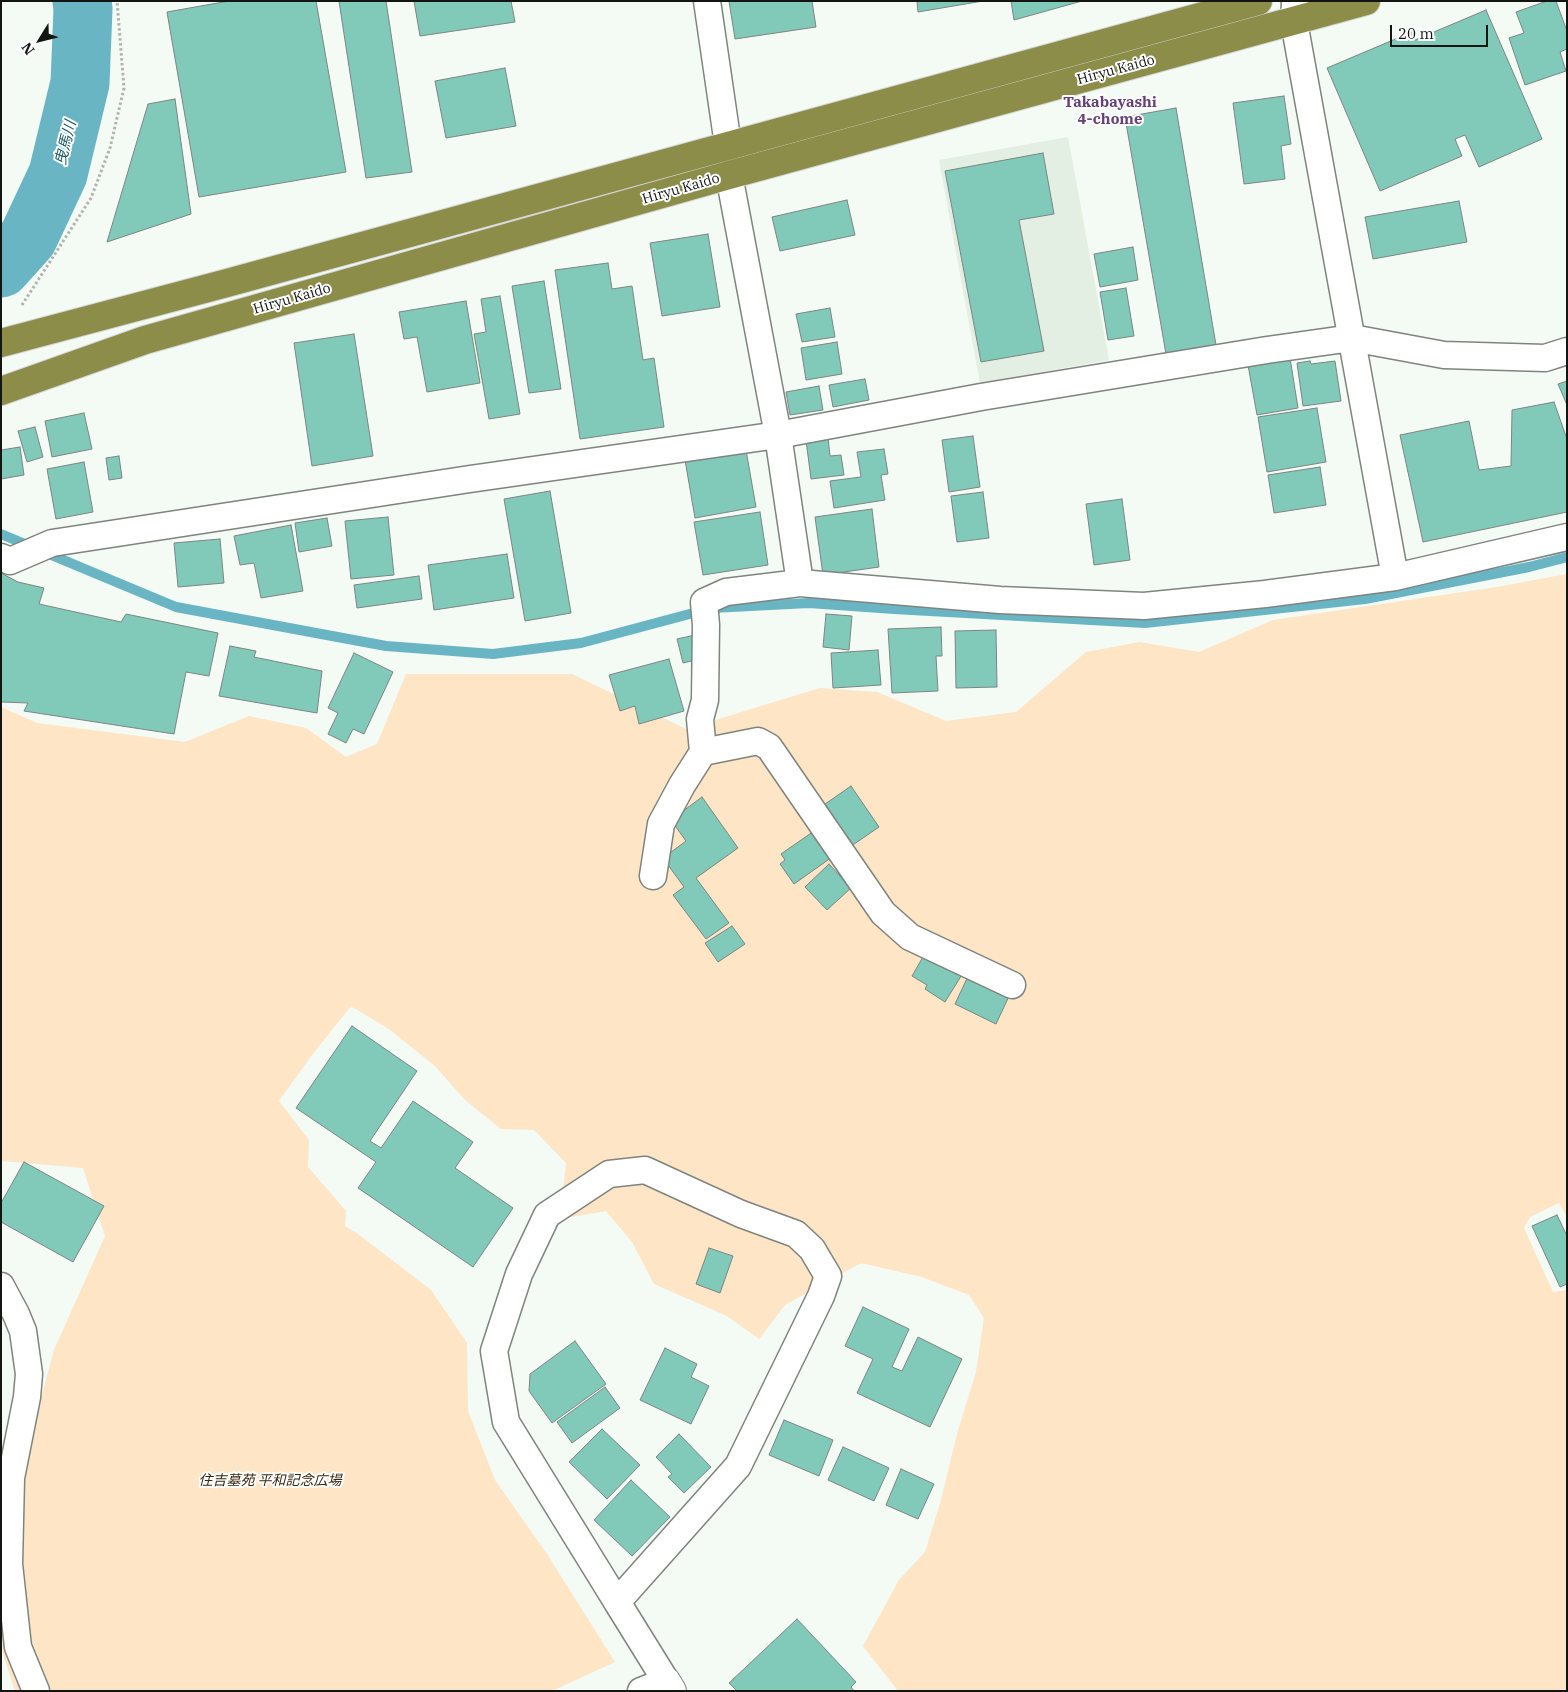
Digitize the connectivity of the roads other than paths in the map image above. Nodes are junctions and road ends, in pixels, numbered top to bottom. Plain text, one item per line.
1 (708, 1) edge
2 (1258, 1) edge
3 (1366, 1) edge
4 (1295, 11) edge
5 (728, 146) junction
6 (729, 175) junction
7 (1352, 338) junction
8 (1, 343) edge
9 (1567, 351) edge
10 (1, 391) edge
11 (778, 436) junction
12 (1567, 537) edge
13 (6, 559) edge
14 (1395, 577) junction
15 (800, 583) junction
16 (703, 752) junction
17 (653, 876) dead end
18 (1012, 985) dead end
19 (1, 1286) edge
20 (9, 1449) edge
21 (617, 1602) junction
22 (669, 1686) edge
23 (36, 1691) edge
24 (641, 1691) edge

1 - 5 street
2 - 5 highway, Hiryu Kaido
3 - 4 highway, Hiryu Kaido
4 - 6 highway, Hiryu Kaido
4 - 7 street
5 - 8 highway, Hiryu Kaido
6 - 10 highway, Hiryu Kaido
6 - 11 street
7 - 9 street
7 - 11 street
7 - 14 street
11 - 13 street
11 - 15 street
12 - 14 street
14 - 15 street
15 - 16 street
16 - 17 street
16 - 18 street
19 - 20 street
20 - 23 street
21 - 21 street
21 - 22 street
22 - 24 street

